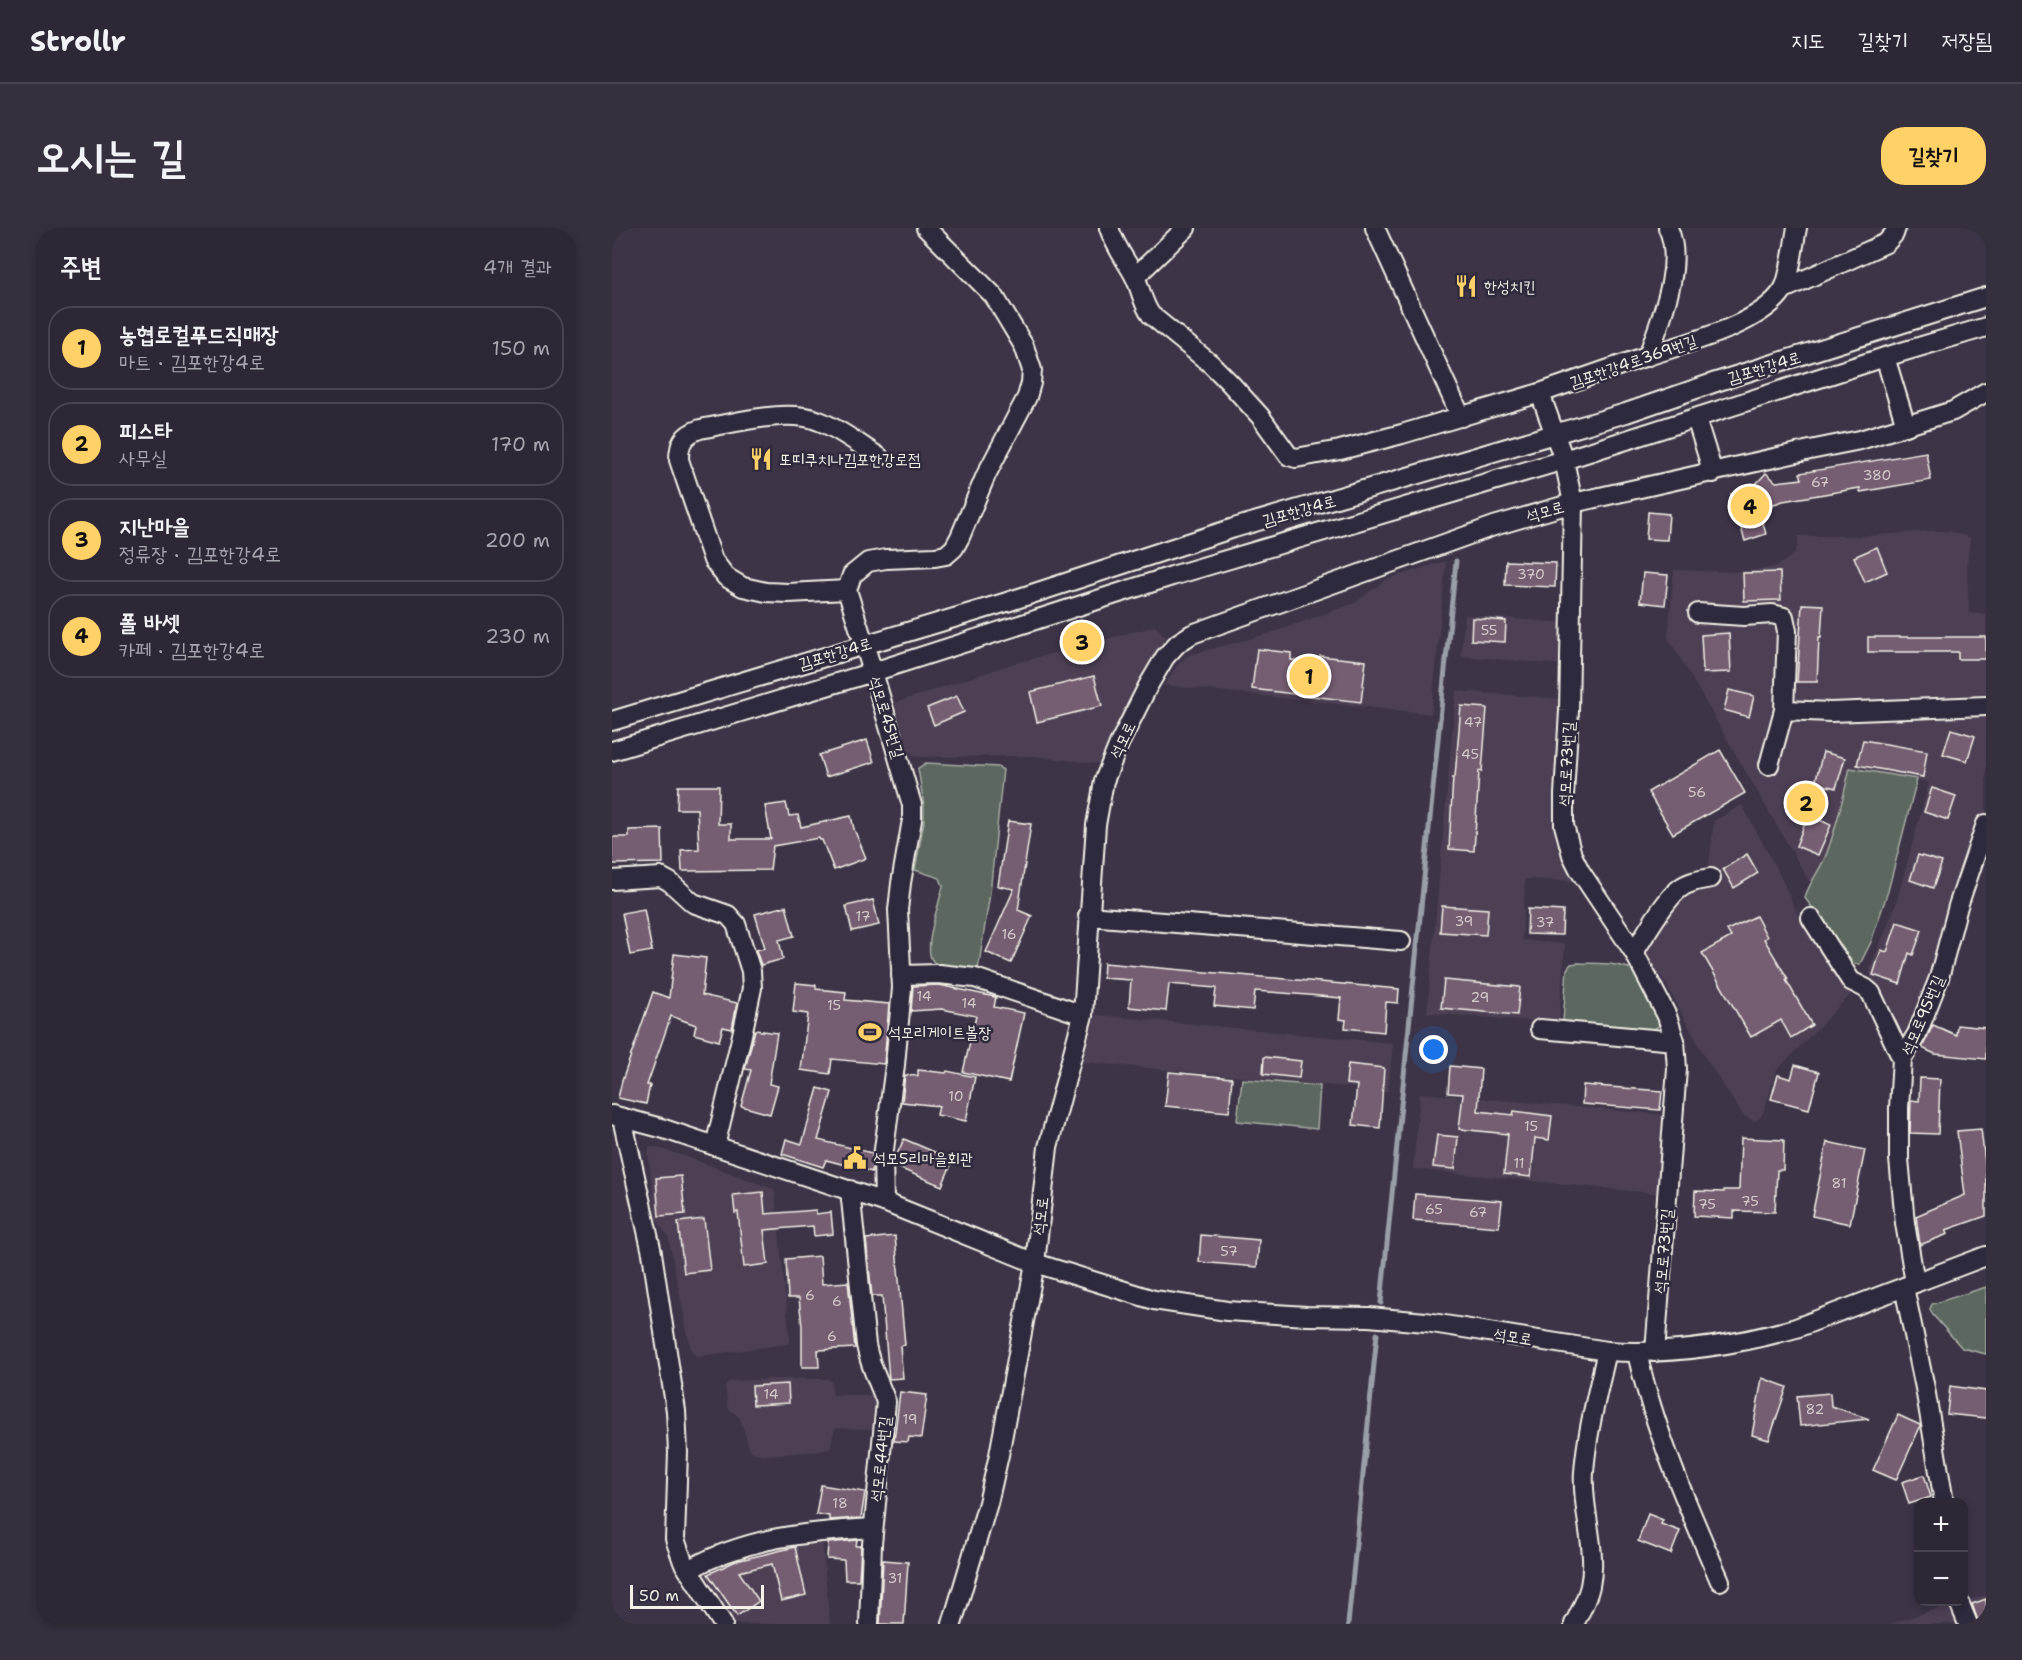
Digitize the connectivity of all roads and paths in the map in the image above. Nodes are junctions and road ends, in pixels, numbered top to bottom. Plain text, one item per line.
1 (926, 228) edge
2 (1109, 228) edge
3 (1186, 228) edge
4 (1375, 228) edge
5 (1668, 228) edge
6 (1797, 228) edge
7 (1896, 228) edge
8 (1135, 277) junction
9 (1784, 290) junction
10 (1986, 297) edge
11 (1986, 327) edge
12 (1648, 356) junction
13 (1885, 357) junction
14 (1986, 392) edge
15 (1540, 393) junction
16 (1461, 417) junction
17 (1696, 418) junction
18 (1906, 426) junction
19 (1555, 435) junction
20 (879, 457) dead end
21 (1564, 460) junction
22 (1713, 473) junction
23 (1573, 504) junction
24 (847, 590) junction
25 (1698, 613) dead end
26 (864, 645) junction
27 (873, 672) junction
28 (1986, 706) edge
29 (1784, 710) junction
30 (612, 721) edge
31 (612, 752) edge
32 (1769, 765) dead end
33 (1986, 824) edge
34 (1711, 878) dead end
35 (612, 880) edge
36 (1088, 916) junction
37 (1810, 918) dead end
38 (1401, 941) dead end
39 (1634, 952) junction
40 (901, 975) junction
41 (1083, 1015) junction
42 (1540, 1029) dead end
43 (1675, 1041) junction
44 (1902, 1059) junction
45 (617, 1117) edge
46 (715, 1146) junction
47 (850, 1190) junction
48 (884, 1202) junction
49 (1986, 1256) edge
50 (1035, 1263) junction
51 (1910, 1285) junction
52 (1607, 1351) junction
53 (1646, 1352) junction
54 (1943, 1498) edge
55 (873, 1528) junction
56 (688, 1570) junction
57 (1720, 1581) dead end
58 (1961, 1606) edge
59 (723, 1624) edge
60 (869, 1624) edge
61 (952, 1624) edge
62 (1574, 1624) edge
63 (1968, 1624) edge

1 - 24 street
2 - 8 street
3 - 8 street
4 - 16 street
5 - 12 street
6 - 9 street
7 - 9 street, 김포한강4로369번길
8 - 16 street, 김포한강4로369번길
9 - 12 street, 김포한강4로369번길
10 - 19 street, 김포한강4로
11 - 13 street, 김포한강4로
12 - 15 street, 김포한강4로369번길
13 - 17 street, 김포한강4로
13 - 18 street
14 - 18 street, 석모로
15 - 16 street, 김포한강4로369번길
15 - 19 street
17 - 21 street, 김포한강4로
17 - 22 street
18 - 22 street, 석모로
19 - 21 street
19 - 26 street, 김포한강4로
20 - 24 street
21 - 23 street, 석모로73번길
21 - 27 street, 김포한강4로
22 - 23 street, 석모로
23 - 36 street, 석모로
23 - 39 street, 석모로73번길
24 - 26 street, 석모로45번길
25 - 29 street
26 - 27 street, 석모로45번길
26 - 30 street, 김포한강4로
27 - 31 street, 김포한강4로
27 - 40 street, 석모로45번길
28 - 29 street
29 - 32 street
33 - 44 street, 석모로95번길
34 - 39 street
35 - 46 street
36 - 38 street
36 - 41 street, 석모로
37 - 44 street
39 - 43 street, 석모로73번길
40 - 41 street
40 - 48 street, 석모로45번길
41 - 50 street, 석모로
42 - 43 street
43 - 53 street, 석모로73번길
44 - 51 street, 석모로95번길
45 - 46 street, 석모로
45 - 56 street, 석모로
46 - 47 street, 석모로
47 - 48 street, 석모로
47 - 55 street, 석모로44번길
48 - 50 street, 석모로
49 - 51 street, 석모로
50 - 52 street, 석모로
50 - 61 street, 석모로
51 - 53 street, 석모로
51 - 54 street, 석모로95번길
52 - 53 street, 석모로
52 - 62 street
53 - 57 street
55 - 56 street
55 - 60 street, 석모로44번길
56 - 59 street, 석모로
58 - 63 street

